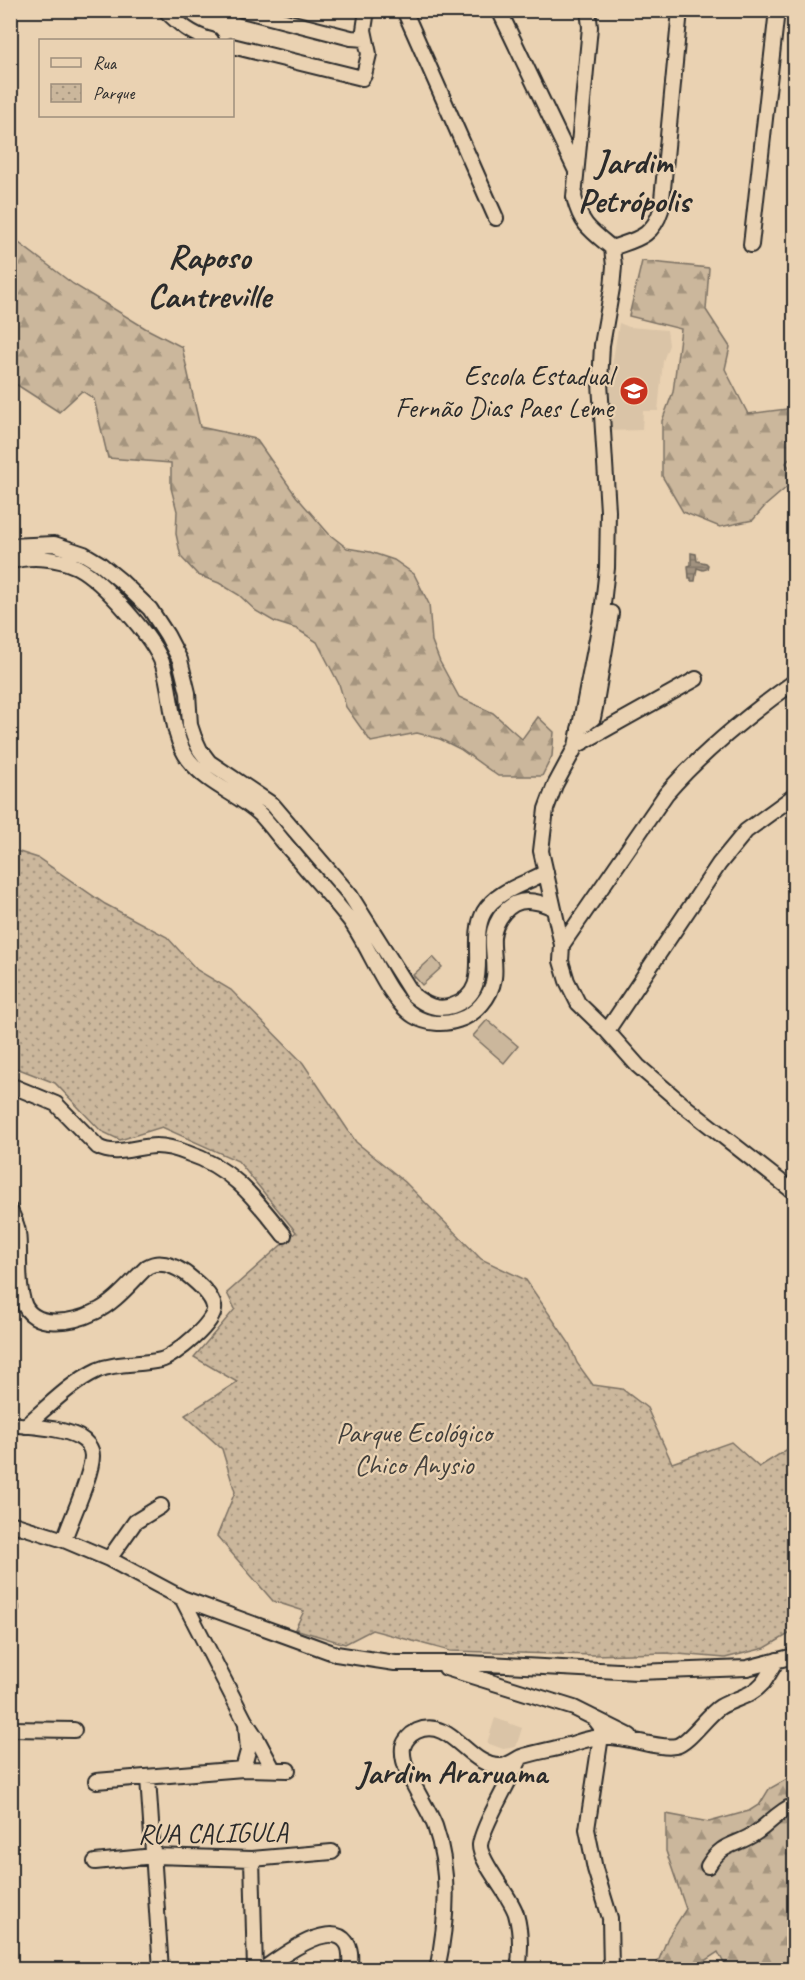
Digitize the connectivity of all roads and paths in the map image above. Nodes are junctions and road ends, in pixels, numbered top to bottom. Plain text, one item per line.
1 (165, 10) edge
2 (242, 10) edge
3 (367, 10) edge
4 (404, 10) edge
5 (499, 10) edge
6 (588, 10) edge
7 (680, 10) edge
8 (777, 10) edge
9 (209, 39) edge
10 (364, 39) junction
11 (234, 47) edge
12 (576, 171) junction
13 (496, 218) dead end
14 (751, 245) dead end
15 (612, 248) junction
16 (10, 546) edge
17 (84, 554) junction
18 (10, 562) edge
19 (78, 567) junction
20 (611, 613) dead end
21 (696, 679) dead end
22 (795, 682) edge
23 (579, 729) junction
24 (576, 746) junction
25 (795, 796) edge
26 (288, 822) junction
27 (276, 833) junction
28 (546, 872) junction
29 (531, 881) junction
30 (536, 901) junction
31 (553, 908) junction
32 (561, 945) junction
33 (468, 997) junction
34 (478, 1008) junction
35 (607, 1030) junction
36 (10, 1085) edge
37 (795, 1192) edge
38 (10, 1210) edge
39 (284, 1235) dead end
40 (10, 1424) edge
41 (25, 1426) junction
42 (161, 1506) dead end
43 (10, 1523) edge
44 (64, 1540) junction
45 (109, 1559) junction
46 (182, 1598) junction
47 (795, 1656) edge
48 (777, 1660) junction
49 (435, 1664) junction
50 (594, 1718) junction
51 (245, 1722) junction
52 (10, 1730) edge
53 (74, 1730) dead end
54 (602, 1736) junction
55 (637, 1740) junction
56 (521, 1757) junction
57 (273, 1769) junction
58 (243, 1770) junction
59 (288, 1770) dead end
60 (148, 1778) junction
61 (96, 1781) dead end
62 (795, 1805) edge
63 (332, 1852) dead end
64 (154, 1856) junction
65 (252, 1859) junction
66 (95, 1862) dead end
67 (708, 1866) dead end
68 (161, 1970) edge
69 (255, 1970) edge
70 (262, 1970) edge
71 (350, 1970) edge
72 (437, 1970) edge
73 (518, 1970) edge
74 (611, 1970) edge

1 - 9 street
2 - 10 street
3 - 10 street
4 - 13 street
5 - 12 street
6 - 12 street
7 - 15 street
8 - 14 street
10 - 11 street
12 - 15 street
15 - 23 street
16 - 17 street
17 - 19 street
17 - 26 street
18 - 19 street
19 - 27 street
20 - 23 street
21 - 24 street
22 - 32 street
23 - 24 street
24 - 28 street
25 - 35 street
26 - 27 street
26 - 33 street
27 - 34 street
28 - 29 street
28 - 31 street
29 - 30 street
29 - 33 street
30 - 31 street
30 - 34 street
31 - 32 street
32 - 35 street
33 - 34 street
35 - 37 street
36 - 39 street
38 - 41 street
40 - 41 street
41 - 44 street
42 - 45 street
43 - 44 street
44 - 45 street
45 - 46 street
46 - 49 street
46 - 51 street
47 - 48 street
48 - 49 street
48 - 55 street
49 - 50 street
50 - 54 street
50 - 55 street
51 - 57 street
51 - 58 street
52 - 53 street
54 - 55 street
54 - 56 street
54 - 74 street
56 - 72 street
56 - 73 street
57 - 58 street
57 - 59 street
58 - 60 street
60 - 61 street
60 - 64 street
62 - 67 street
63 - 65 street, RUA CALIGULA
64 - 65 street, RUA CALIGULA
64 - 66 street, RUA CALIGULA
64 - 68 street
65 - 69 street
70 - 71 street

